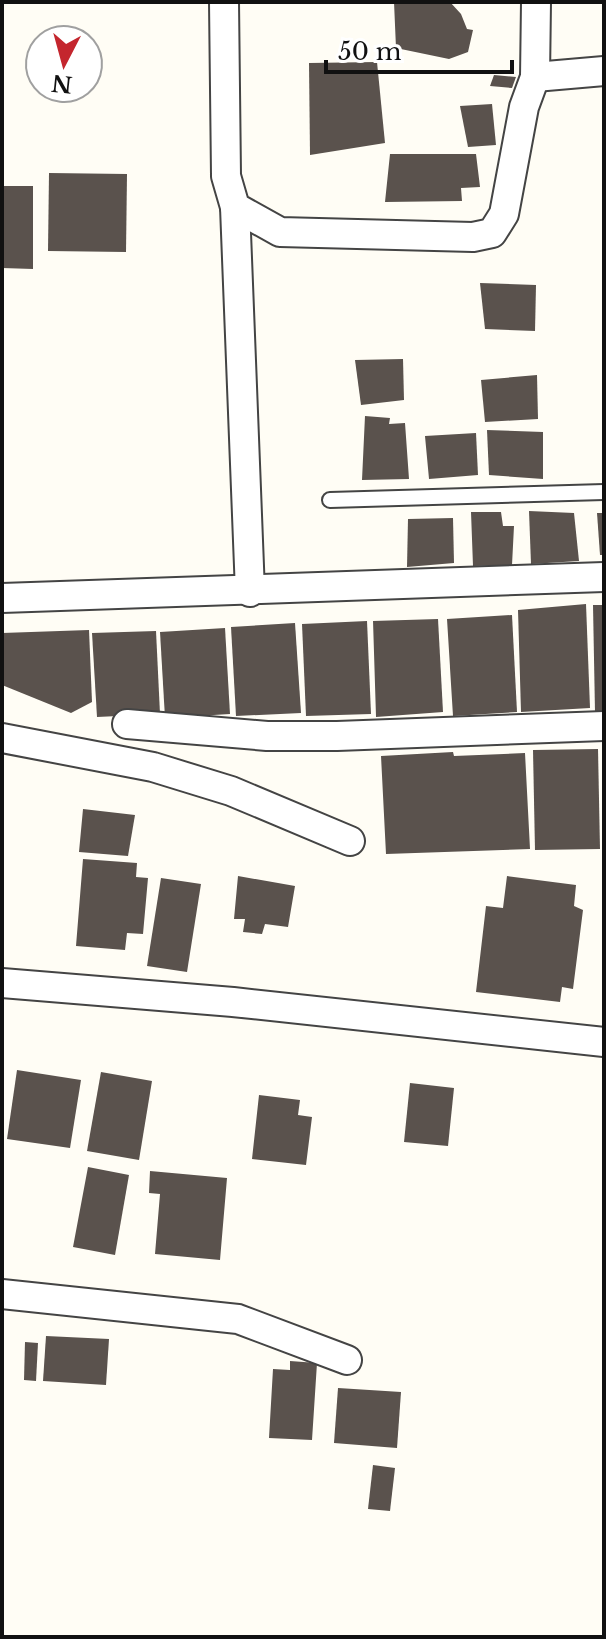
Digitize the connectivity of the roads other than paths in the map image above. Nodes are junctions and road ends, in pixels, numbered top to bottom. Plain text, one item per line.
1 (224, 2) edge
2 (536, 2) edge
3 (604, 71) edge
4 (535, 77) junction
5 (235, 207) junction
6 (604, 492) edge
7 (330, 500) dead end
8 (604, 577) edge
9 (5, 592) edge
10 (250, 592) junction
11 (127, 724) dead end
12 (604, 726) edge
13 (2, 738) edge
14 (350, 841) dead end
15 (2, 983) edge
16 (604, 1042) edge
17 (2, 1294) edge
18 (347, 1360) dead end

1 - 5 street
2 - 4 street
3 - 4 street
4 - 5 street
5 - 10 street
6 - 7 lane
8 - 10 street
9 - 10 street
11 - 12 street
13 - 14 street
15 - 16 street
17 - 18 street

